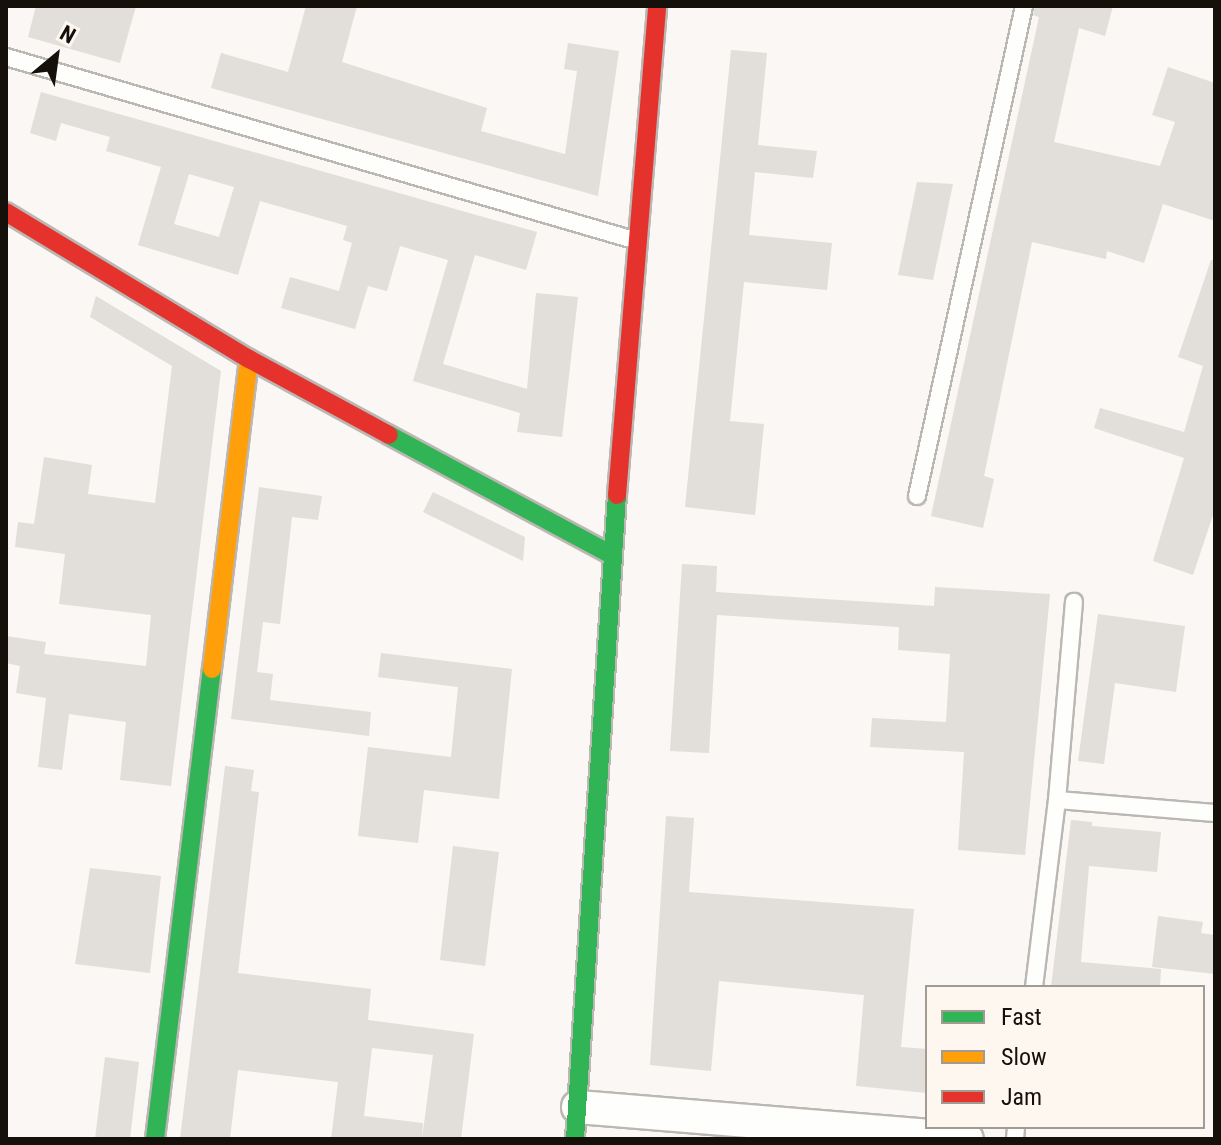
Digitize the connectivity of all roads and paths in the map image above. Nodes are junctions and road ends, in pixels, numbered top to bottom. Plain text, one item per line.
1 (657, 6) edge
2 (1024, 6) edge
3 (6, 57) edge
4 (6, 212) edge
5 (636, 241) junction
6 (249, 359) junction
7 (917, 496) dead end
8 (612, 555) junction
9 (1074, 602) dead end
10 (1057, 800) junction
11 (1215, 813) edge
12 (1034, 985) edge
13 (578, 1107) junction
14 (155, 1139) edge
15 (575, 1139) edge
16 (967, 1139) edge

1 - 5 street
2 - 7 lane
3 - 5 lane
4 - 6 street
5 - 8 street
6 - 8 street
6 - 14 street
8 - 13 street
9 - 10 lane
10 - 11 lane
10 - 12 lane
13 - 15 street
13 - 16 street

